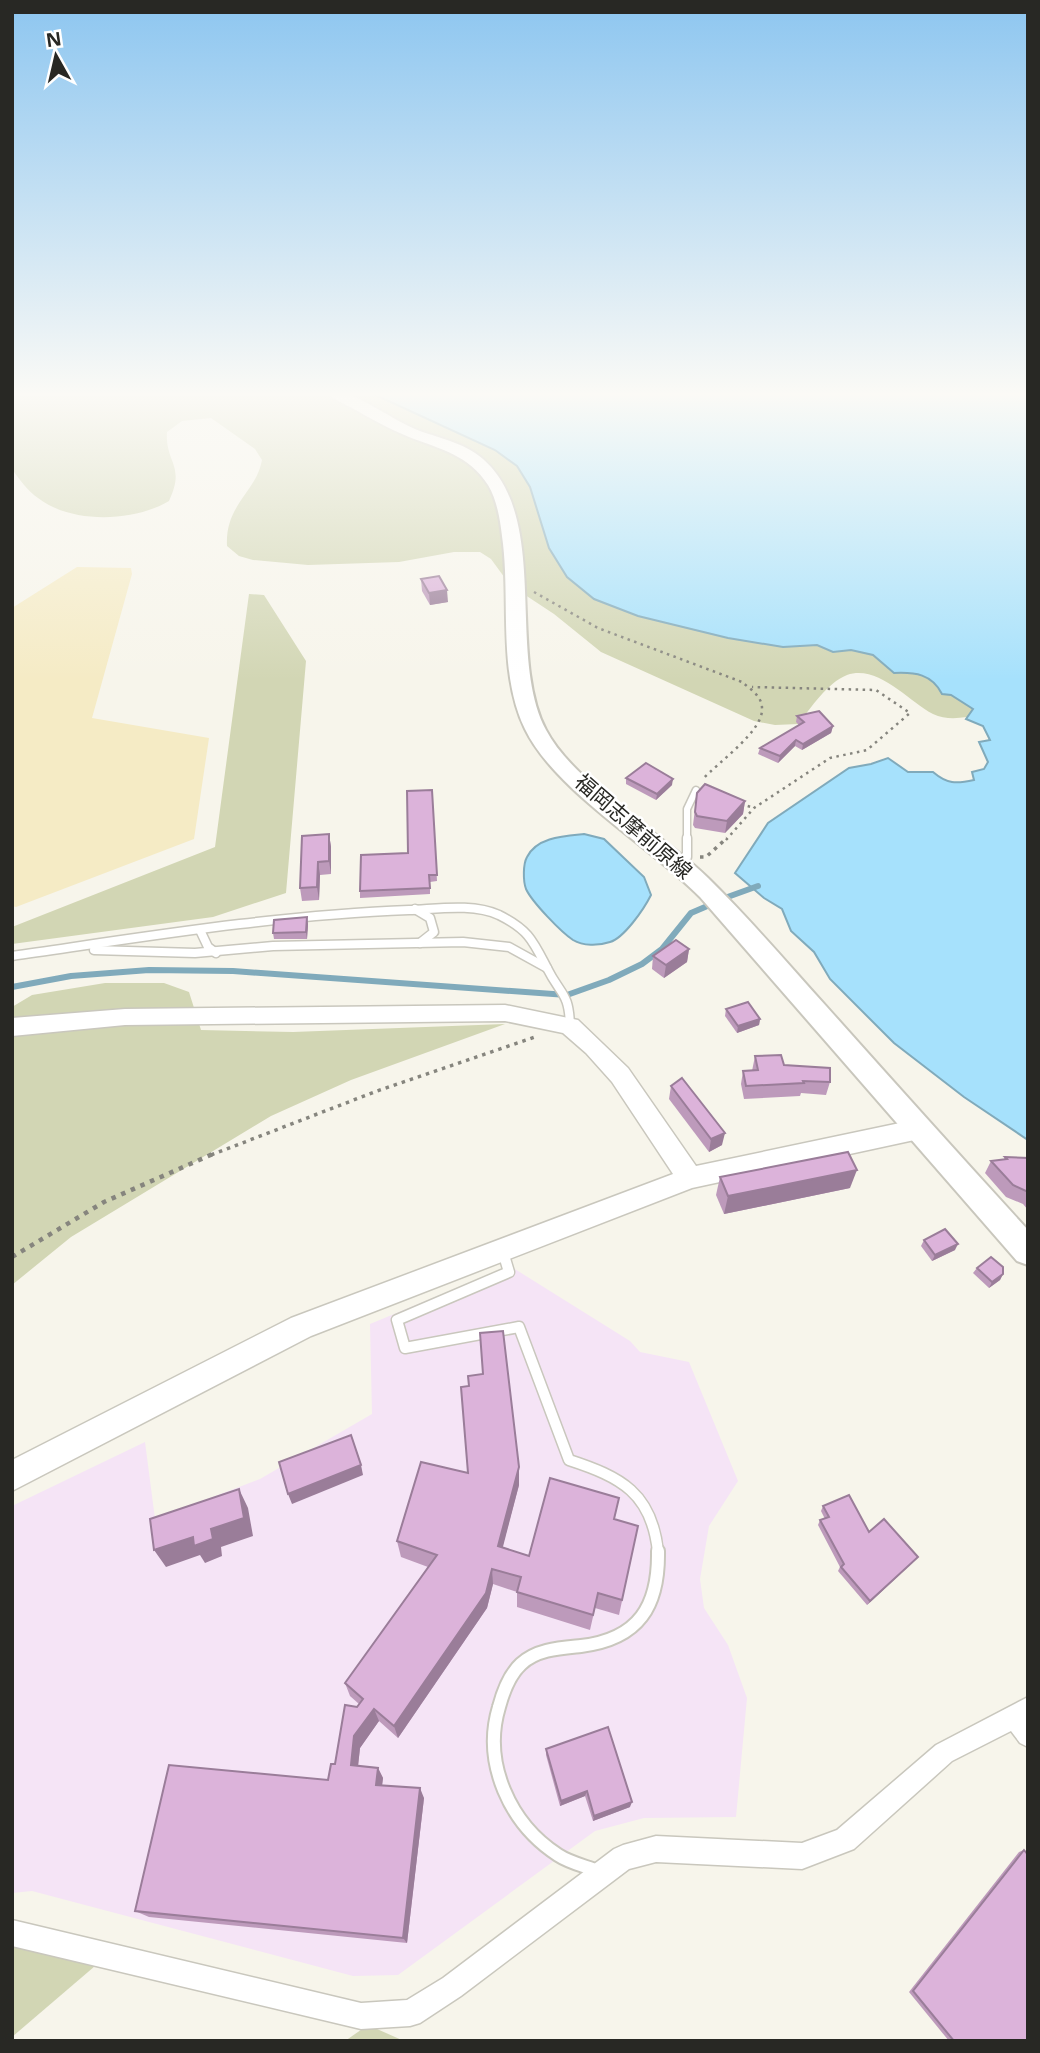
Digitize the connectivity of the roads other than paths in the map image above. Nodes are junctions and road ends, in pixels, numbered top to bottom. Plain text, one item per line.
1 (497, 488) edge
2 (696, 790) edge
3 (686, 866) junction
4 (415, 909) junction
5 (200, 930) junction
6 (418, 944) junction
7 (74, 949) junction
8 (216, 953) junction
9 (12, 956) edge
10 (547, 968) junction
11 (569, 1014) junction
12 (12, 1027) edge
13 (919, 1129) junction
14 (690, 1178) junction
15 (503, 1250) junction
16 (1028, 1252) edge
17 (12, 1476) edge
18 (1023, 1719) edge
19 (604, 1873) junction
20 (12, 1933) edge

1 - 3 main road, 福岡志摩前原線
2 - 3 lane
3 - 13 main road, 福岡志摩前原線
4 - 5 lane
4 - 6 lane
4 - 10 lane
5 - 7 lane
5 - 8 lane
6 - 8 lane
6 - 10 lane
7 - 8 lane
7 - 9 lane
10 - 11 lane
11 - 12 street
11 - 14 street
13 - 14 street
13 - 16 main road, 福岡志摩前原線
14 - 15 street
15 - 17 street
15 - 19 lane
18 - 19 street
19 - 20 street

